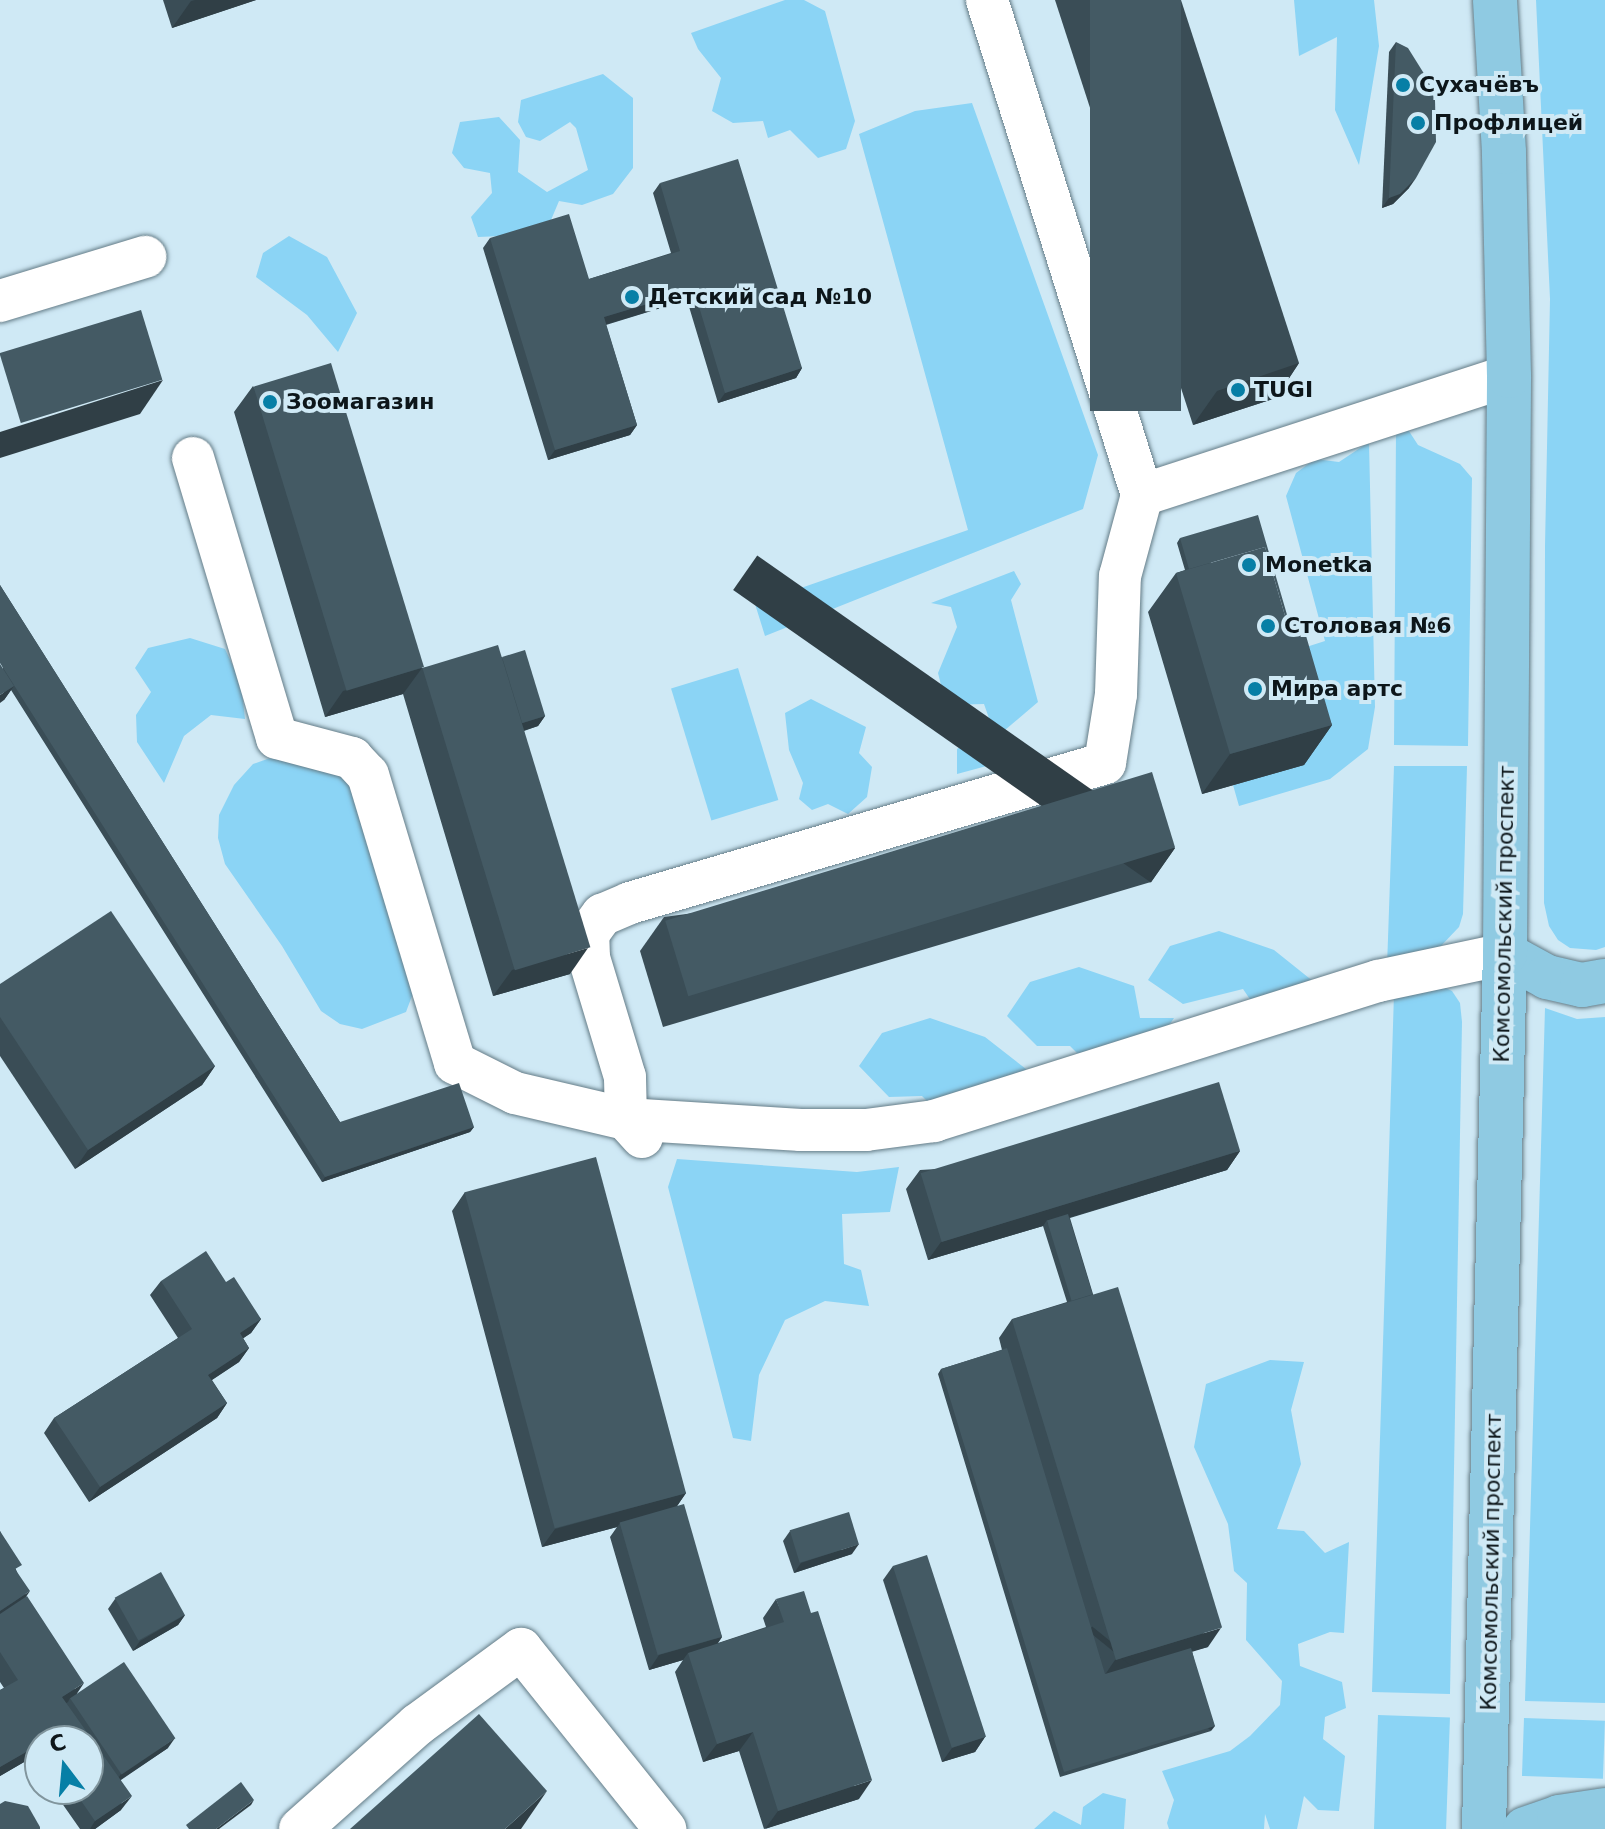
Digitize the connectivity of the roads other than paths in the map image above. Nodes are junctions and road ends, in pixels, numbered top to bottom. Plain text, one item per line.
1 (987, 0) edge
2 (1495, 0) edge
3 (145, 257) dead end
4 (0, 301) edge
5 (1509, 376) junction
6 (193, 458) dead end
7 (1142, 495) junction
8 (1505, 954) junction
9 (1605, 981) edge
10 (637, 1131) junction
11 (1605, 1810) edge
12 (300, 1829) edge
13 (665, 1829) edge
14 (1484, 1829) edge
15 (1525, 1829) edge

1 - 7 lane
2 - 5 main road, Комсомольский проспект
3 - 4 lane
5 - 7 lane
5 - 8 main road, Комсомольский проспект
6 - 10 lane
7 - 10 lane
8 - 9 main road
8 - 10 lane
8 - 14 main road, Комсомольский проспект
11 - 15 main road
12 - 13 lane

